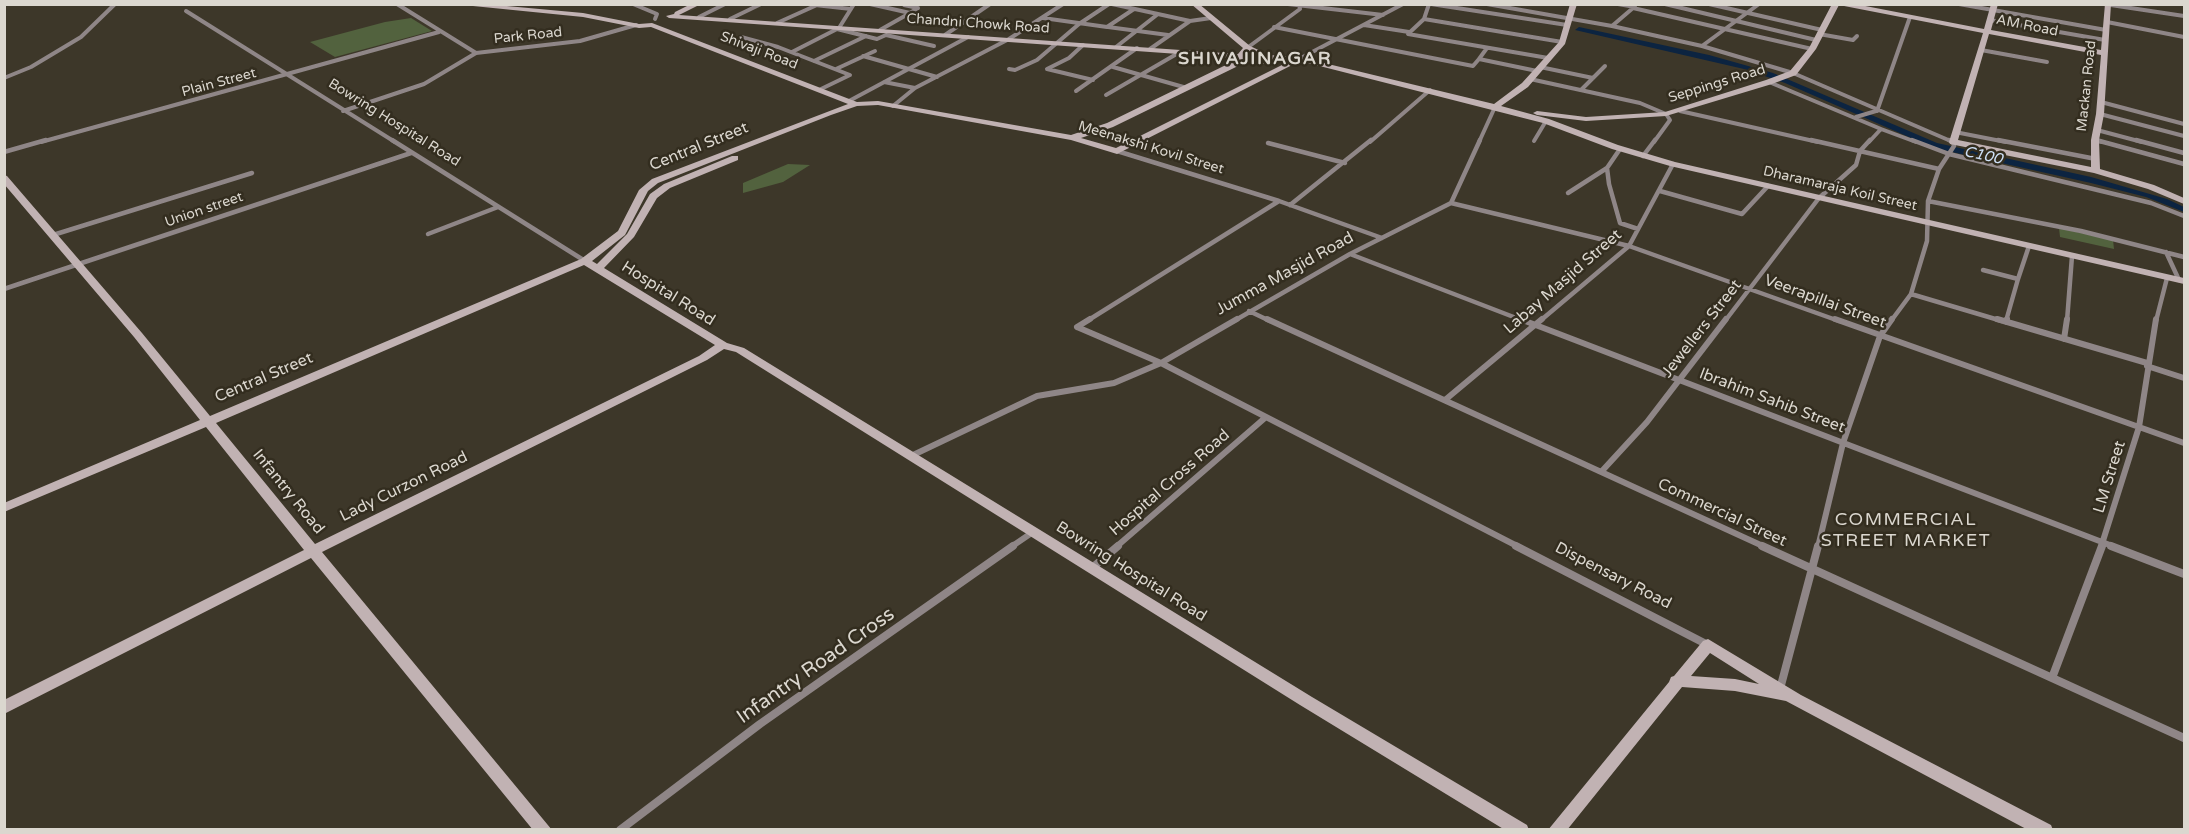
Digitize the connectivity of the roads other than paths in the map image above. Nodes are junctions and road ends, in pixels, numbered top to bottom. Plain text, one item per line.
1 (115, 4) edge
2 (397, 4) edge
3 (456, 4) edge
4 (494, 4) edge
5 (633, 4) edge
6 (698, 4) edge
7 (724, 4) edge
8 (761, 4) edge
9 (812, 4) edge
10 (854, 4) edge
11 (870, 4) edge
12 (990, 4) edge
13 (1063, 4) edge
14 (1110, 4) edge
15 (1194, 4) edge
16 (1288, 4) edge
17 (1403, 4) edge
18 (1430, 4) edge
19 (1487, 4) edge
20 (1574, 4) edge
21 (1618, 4) edge
22 (1665, 4) edge
23 (1709, 4) edge
24 (1759, 4) edge
25 (1836, 4) edge
26 (1841, 4) edge
27 (1959, 4) edge
28 (819, 5) edge
29 (904, 5) edge
30 (1299, 5) edge
31 (2106, 5) edge
32 (1635, 6) edge
33 (1994, 8) edge
34 (851, 9) junction
35 (1134, 9) junction
36 (186, 11) dead end
37 (910, 13) junction
38 (1746, 13) junction
39 (1158, 14) junction
40 (1384, 15) junction
41 (669, 16) junction
42 (2184, 16) edge
43 (699, 17) junction
44 (1910, 17) junction
45 (644, 18) junction
46 (1043, 18) junction
47 (1211, 18) junction
48 (730, 19) junction
49 (1424, 19) junction
50 (1990, 20) junction
51 (655, 21) junction
52 (1190, 21) junction
53 (1735, 21) junction
54 (777, 23) junction
55 (635, 24) junction
56 (1079, 24) junction
57 (1363, 25) junction
58 (1567, 25) junction
59 (1612, 26) junction
60 (2106, 26) junction
61 (1107, 27) junction
62 (1274, 27) junction
63 (838, 28) junction
64 (1724, 29) junction
65 (880, 30) junction
66 (1137, 30) junction
67 (1987, 31) junction
68 (439, 32) junction
69 (1409, 33) junction
70 (1819, 34) junction
71 (945, 35) junction
72 (1168, 35) junction
73 (866, 36) junction
74 (1857, 36) dead end
75 (741, 37) dead end
76 (968, 37) junction
77 (2184, 37) edge
78 (1010, 39) junction
79 (1337, 39) junction
80 (2105, 40) junction
81 (1562, 42) junction
82 (1058, 43) junction
83 (1083, 45) junction
84 (934, 46) dead end
85 (1702, 46) junction
86 (1116, 47) junction
87 (1137, 48) junction
88 (1247, 48) junction
89 (1487, 48) junction
90 (1150, 49) junction
91 (1812, 49) junction
92 (1981, 50) junction
93 (875, 51) dead end
94 (476, 52) junction
95 (792, 52) junction
96 (1180, 52) junction
97 (2103, 53) junction
98 (863, 56) junction
99 (1240, 56) junction
100 (1548, 58) junction
101 (1299, 59) junction
102 (1479, 59) junction
103 (814, 61) junction
104 (2047, 62) dead end
105 (1284, 66) junction
106 (1605, 66) dead end
107 (1113, 67) junction
108 (836, 69) junction
109 (905, 69) junction
110 (1009, 69) dead end
111 (1538, 69) junction
112 (1793, 74) junction
113 (286, 75) junction
114 (1142, 75) junction
115 (4, 78) edge
116 (938, 78) junction
117 (1593, 78) junction
118 (1530, 79) junction
119 (1093, 80) junction
120 (884, 82) junction
121 (1769, 82) junction
122 (915, 88) junction
123 (1187, 88) junction
124 (821, 89) junction
125 (1430, 90) junction
126 (1581, 90) junction
127 (1076, 92) dead end
128 (1106, 95) dead end
129 (853, 102) junction
130 (2101, 102) junction
131 (893, 105) junction
132 (1495, 107) junction
133 (907, 108) junction
134 (343, 111) junction
135 (1680, 111) junction
136 (1877, 111) junction
137 (1666, 114) junction
138 (2100, 114) junction
139 (1856, 117) junction
140 (1546, 121) junction
141 (2184, 124) edge
142 (1881, 129) junction
143 (2097, 130) junction
144 (2184, 136) edge
145 (1072, 138) junction
146 (1954, 140) junction
147 (2095, 140) junction
148 (1534, 141) dead end
149 (1268, 143) dead end
150 (1620, 149) junction
151 (1116, 151) junction
152 (4, 152) edge
153 (1860, 152) junction
154 (411, 153) junction
155 (1950, 153) junction
156 (2184, 153) edge
157 (1643, 156) junction
158 (2096, 159) junction
159 (1345, 163) junction
160 (1673, 164) junction
161 (2184, 164) edge
162 (1607, 168) junction
163 (1939, 169) junction
164 (2096, 171) junction
165 (252, 173) dead end
166 (4, 178) edge
167 (1768, 186) junction
168 (1660, 191) junction
169 (1568, 193) dead end
170 (1819, 198) junction
171 (1280, 201) junction
172 (1928, 201) junction
173 (2184, 201) edge
174 (1452, 203) junction
175 (1290, 205) junction
176 (498, 207) junction
177 (2184, 216) edge
178 (1928, 223) junction
179 (1638, 229) junction
180 (428, 234) dead end
181 (53, 235) junction
182 (1382, 238) junction
183 (1629, 246) junction
184 (2029, 246) junction
185 (2166, 252) junction
186 (1350, 254) junction
187 (2072, 256) junction
188 (2184, 257) edge
189 (585, 261) junction
190 (78, 265) junction
191 (598, 268) junction
192 (1983, 270) dead end
193 (2168, 278) junction
194 (2018, 279) junction
195 (2182, 281) edge
196 (1750, 289) junction
197 (4, 290) edge
198 (1911, 294) junction
199 (1249, 311) junction
200 (2006, 322) junction
201 (1537, 325) junction
202 (1880, 336) junction
203 (2064, 339) junction
204 (723, 345) junction
205 (1161, 363) junction
206 (2147, 365) junction
207 (2184, 378) edge
208 (1680, 380) junction
209 (1445, 400) junction
210 (1266, 417) junction
211 (206, 420) junction
212 (2139, 427) junction
213 (1843, 443) junction
214 (2184, 443) edge
215 (911, 456) junction
216 (1602, 471) junction
217 (4, 508) edge
218 (1034, 532) junction
219 (2103, 542) junction
220 (313, 551) junction
221 (1092, 569) junction
222 (1812, 570) junction
223 (2184, 573) edge
224 (1708, 645) junction
225 (2052, 678) junction
226 (1676, 681) junction
227 (1780, 689) junction
228 (1795, 699) junction
229 (4, 708) edge
230 (2184, 738) edge
231 (544, 830) edge
232 (620, 830) edge
233 (1521, 830) edge
234 (1556, 830) edge
235 (2045, 830) edge

1 - 115 street
2 - 68 street, Park Road
3 - 55 street, Shivaji Road
4 - 45 street, Shivaji Road
5 - 51 street
6 - 41 street, Shivaji Road
7 - 43 street
8 - 48 street
9 - 28 street
10 - 34 street
11 - 37 street
12 - 71 street
13 - 46 street
14 - 35 street
14 - 56 street
15 - 47 street
16 - 30 street
17 - 40 street
18 - 49 street
18 - 58 street
19 - 58 street
20 - 58 street
21 - 32 street
22 - 53 street
23 - 38 street
24 - 38 street
25 - 70 street
26 - 44 street, AM Road
27 - 33 street
28 - 34 street
28 - 54 street
29 - 37 street
30 - 40 street
30 - 62 street
31 - 42 street
31 - 60 street, Mackan Road
32 - 59 street
32 - 64 street
33 - 50 street
33 - 60 street
34 - 63 street
35 - 39 street
35 - 61 street
36 - 113 street, Bowring Hospital Road
37 - 65 street
38 - 53 street
38 - 70 street
39 - 52 street
39 - 66 street
40 - 57 street
41 - 43 street, Chandni Chowk Road
41 - 51 street, Shivaji Road
43 - 48 street, Chandni Chowk Road
44 - 67 street, AM Road
44 - 136 street
45 - 51 street, Shivaji Road
45 - 55 street
46 - 56 street
46 - 78 street
47 - 52 street
47 - 88 street
48 - 54 street, Chandni Chowk Road
49 - 69 street
49 - 81 street
50 - 67 street
50 - 80 street
51 - 55 street, Shivaji Road
51 - 124 street, Shivaji Road
52 - 72 street
53 - 64 street
53 - 70 street
54 - 63 street, Chandni Chowk Road
55 - 94 street, Park Road
56 - 61 street
56 - 82 street
57 - 69 street
57 - 79 street
58 - 59 street
58 - 81 street
59 - 85 street
60 - 77 street
60 - 80 street, Mackan Road
61 - 66 street
62 - 79 street
62 - 88 street
63 - 65 street, Chandni Chowk Road
63 - 73 street
63 - 95 street
64 - 85 street
64 - 91 street
65 - 71 street, Chandni Chowk Road
66 - 72 street
66 - 86 street
67 - 92 street
67 - 97 street, AM Road
68 - 94 street, Park Road
68 - 113 street, Plain Street
69 - 89 street
70 - 74 street
70 - 91 street
71 - 76 street, Chandni Chowk Road
72 - 90 street
73 - 84 street
73 - 103 street
75 - 95 street
76 - 78 street, Chandni Chowk Road
76 - 109 street
78 - 82 street, Chandni Chowk Road
78 - 116 street
79 - 101 street
79 - 102 street
80 - 97 street, Mackan Road
81 - 100 street
82 - 83 street, Chandni Chowk Road
82 - 110 street
83 - 86 street, Chandni Chowk Road
83 - 119 street
85 - 112 street
86 - 87 street, Chandni Chowk Road
87 - 90 street, Chandni Chowk Road
87 - 107 street
88 - 99 street
88 - 101 street
89 - 100 street
89 - 102 street
90 - 96 street, Chandni Chowk Road
91 - 112 street
92 - 104 street
92 - 146 street
93 - 98 street
94 - 134 street
95 - 103 street
96 - 99 street, Chandni Chowk Road
96 - 114 street
97 - 130 street, Mackan Road
98 - 108 street
98 - 109 street
99 - 105 street, Chandni Chowk Road
99 - 123 street
100 - 111 street
101 - 105 street
101 - 125 street
102 - 111 street
103 - 108 street
105 - 151 street
106 - 117 street
107 - 114 street
107 - 119 street
108 - 124 street
109 - 116 street
109 - 120 street
111 - 117 street
111 - 118 street
112 - 121 street, Seppings Road
112 - 136 street
113 - 134 street, Bowring Hospital Road
113 - 152 street, Plain Street
114 - 123 street
114 - 128 street
116 - 122 street
117 - 126 street
118 - 126 street
118 - 132 street
119 - 127 street
120 - 122 street
120 - 129 street
121 - 135 street, Seppings Road
121 - 139 street
122 - 131 street
123 - 145 street
124 - 129 street, Shivaji Road
125 - 132 street
125 - 159 street
126 - 137 street
129 - 131 street, Central Street
129 - 189 street, Central Street
130 - 138 street, Mackan Road
130 - 141 street
131 - 133 street, Central Street
132 - 137 street, Seppings Road
132 - 140 street, Dharamaraja Koil Street
132 - 174 street
133 - 145 street, Meenakshi Kovil Street
133 - 191 street, Central Street
134 - 154 street, Bowring Hospital Road
135 - 137 street, Seppings Road
135 - 153 street
136 - 139 street
136 - 146 street
137 - 157 street
138 - 143 street, Mackan Road
138 - 144 street
139 - 142 street
140 - 148 street
140 - 150 street, Dharamaraja Koil Street
142 - 153 street, Jewellers Street
142 - 155 street
143 - 147 street, Mackan Road
143 - 156 street
145 - 151 street, Meenakshi Kovil Street
146 - 155 street
146 - 158 street
146 - 164 street
147 - 158 street, Mackan Road
147 - 161 street
149 - 159 street
150 - 157 street, Dharamaraja Koil Street
150 - 162 street
151 - 171 street, Meenakshi Kovil Street
153 - 163 street
153 - 170 street, Jewellers Street
154 - 176 street, Bowring Hospital Road
154 - 190 street, Union street
155 - 163 street
155 - 177 street
157 - 160 street, Dharamaraja Koil Street
158 - 164 street, Mackan Road
159 - 175 street
160 - 167 street, Dharamaraja Koil Street
160 - 168 street, Labay Masjid Street
162 - 169 street
162 - 179 street
163 - 172 street
164 - 173 street
165 - 181 street
166 - 181 street, Infantry Road
167 - 168 street
167 - 170 street, Dharamaraja Koil Street
168 - 179 street, Labay Masjid Street
170 - 178 street, Dharamaraja Koil Street
170 - 196 street, Jewellers Street
171 - 175 street, Meenakshi Kovil Street
171 - 205 street, Dispensary Road
172 - 178 street
172 - 185 street
174 - 182 street, Jumma Masjid Road
174 - 183 street, Veerapillai Street
175 - 182 street, Meenakshi Kovil Street
176 - 180 street
176 - 189 street, Bowring Hospital Road
178 - 184 street, Dharamaraja Koil Street
178 - 198 street
179 - 183 street, Labay Masjid Street
181 - 190 street, Infantry Road
182 - 186 street, Jumma Masjid Road
183 - 196 street, Veerapillai Street
183 - 201 street, Labay Masjid Street
184 - 187 street, Dharamaraja Koil Street
184 - 194 street
185 - 188 street
185 - 195 street
186 - 199 street, Jumma Masjid Road
186 - 201 street, Ibrahim Sahib Street
187 - 193 street, Dharamaraja Koil Street
187 - 203 street
189 - 191 street, Hospital Road
189 - 211 street, Central Street
190 - 197 street, Union street
190 - 211 street, Infantry Road
191 - 204 street, Hospital Road
192 - 194 street
193 - 195 street, Dharamaraja Koil Street
193 - 206 street, LM Street
194 - 200 street
196 - 202 street, Veerapillai Street
196 - 208 street, Jewellers Street
198 - 200 street
198 - 202 street
199 - 205 street, Jumma Masjid Road
199 - 209 street, Commercial Street
200 - 203 street
201 - 208 street, Ibrahim Sahib Street
201 - 209 street, Labay Masjid Street
202 - 212 street, Veerapillai Street
202 - 213 street
203 - 206 street
204 - 215 street, Bowring Hospital Road
204 - 220 street, Lady Curzon Road
205 - 210 street, Dispensary Road
205 - 215 street, Jumma Masjid Road
206 - 207 street
206 - 212 street, LM Street
208 - 213 street, Ibrahim Sahib Street
208 - 216 street, Jewellers Street
209 - 216 street, Commercial Street
210 - 221 street, Hospital Cross Road
210 - 224 street, Dispensary Road
211 - 217 street, Central Street
211 - 220 street, Infantry Road
212 - 214 street, Veerapillai Street
212 - 219 street, LM Street
213 - 219 street, Ibrahim Sahib Street
213 - 222 street
215 - 218 street, Bowring Hospital Road
216 - 222 street, Commercial Street
218 - 221 street, Bowring Hospital Road
218 - 232 street, Infantry Road Cross
219 - 223 street, Ibrahim Sahib Street
219 - 225 street, LM Street
220 - 229 street, Lady Curzon Road
220 - 231 street, Infantry Road
221 - 233 street, Bowring Hospital Road
222 - 225 street, Commercial Street
222 - 227 street
224 - 226 street
224 - 227 street, Dispensary Road
225 - 230 street, Commercial Street
226 - 228 street
226 - 234 street
227 - 228 street, Dispensary Road
228 - 235 street, Dispensary Road

